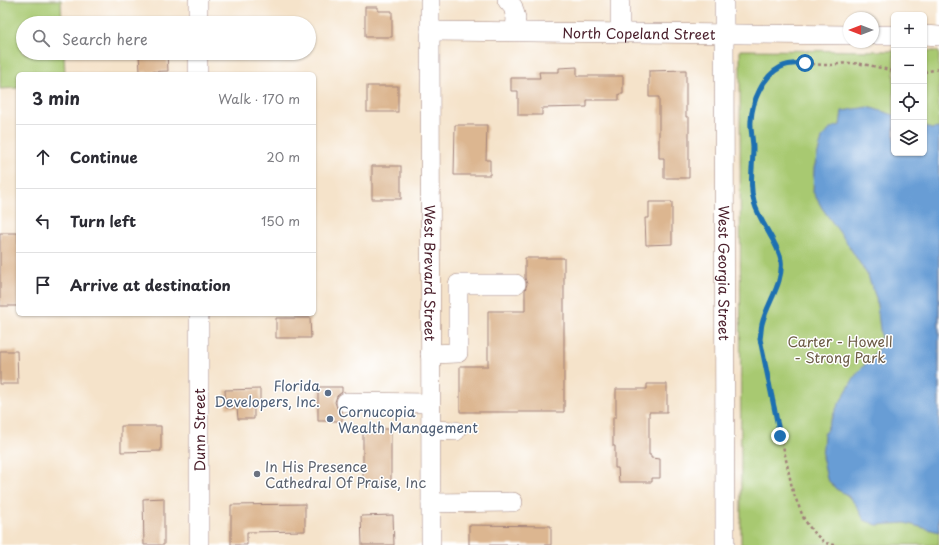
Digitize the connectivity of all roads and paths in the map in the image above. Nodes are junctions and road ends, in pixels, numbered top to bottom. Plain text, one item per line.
1 (198, 0) edge
2 (430, 0) edge
3 (507, 0) edge
4 (620, 0) edge
5 (724, 0) edge
6 (198, 16) edge
7 (430, 31) junction
8 (515, 32) junction
9 (620, 32) junction
10 (724, 33) junction
11 (843, 35) edge
12 (879, 35) edge
13 (891, 35) edge
14 (927, 35) edge
15 (939, 36) edge
16 (198, 60) edge
17 (939, 69) edge
18 (891, 70) edge
19 (927, 71) edge
20 (198, 72) edge
21 (516, 284) dead end
22 (430, 292) junction
23 (458, 292) junction
24 (199, 316) edge
25 (430, 354) junction
26 (346, 402) dead end
27 (430, 403) junction
28 (430, 430) junction
29 (456, 431) dead end
30 (513, 502) dead end
31 (431, 503) junction
32 (199, 545) edge
33 (431, 545) edge
34 (725, 545) edge
35 (835, 545) edge

1 - 6 street
2 - 7 street, West Brevard Street
3 - 8 street
4 - 9 street
5 - 10 street, West Georgia Street
7 - 8 street, North Copeland Street
7 - 22 street, West Brevard Street
8 - 9 street, North Copeland Street
9 - 10 street, North Copeland Street
10 - 11 street, North Copeland Street
10 - 34 street, West Georgia Street
12 - 13 street
14 - 15 street
16 - 20 street
17 - 19 path
18 - 35 path
21 - 23 street
22 - 23 street
22 - 25 street, West Brevard Street
23 - 25 street
24 - 32 street, Dunn Street
25 - 27 street, West Brevard Street
26 - 27 street
27 - 28 street, West Brevard Street
28 - 29 street
28 - 31 street, West Brevard Street
30 - 31 street
31 - 33 street, West Brevard Street

